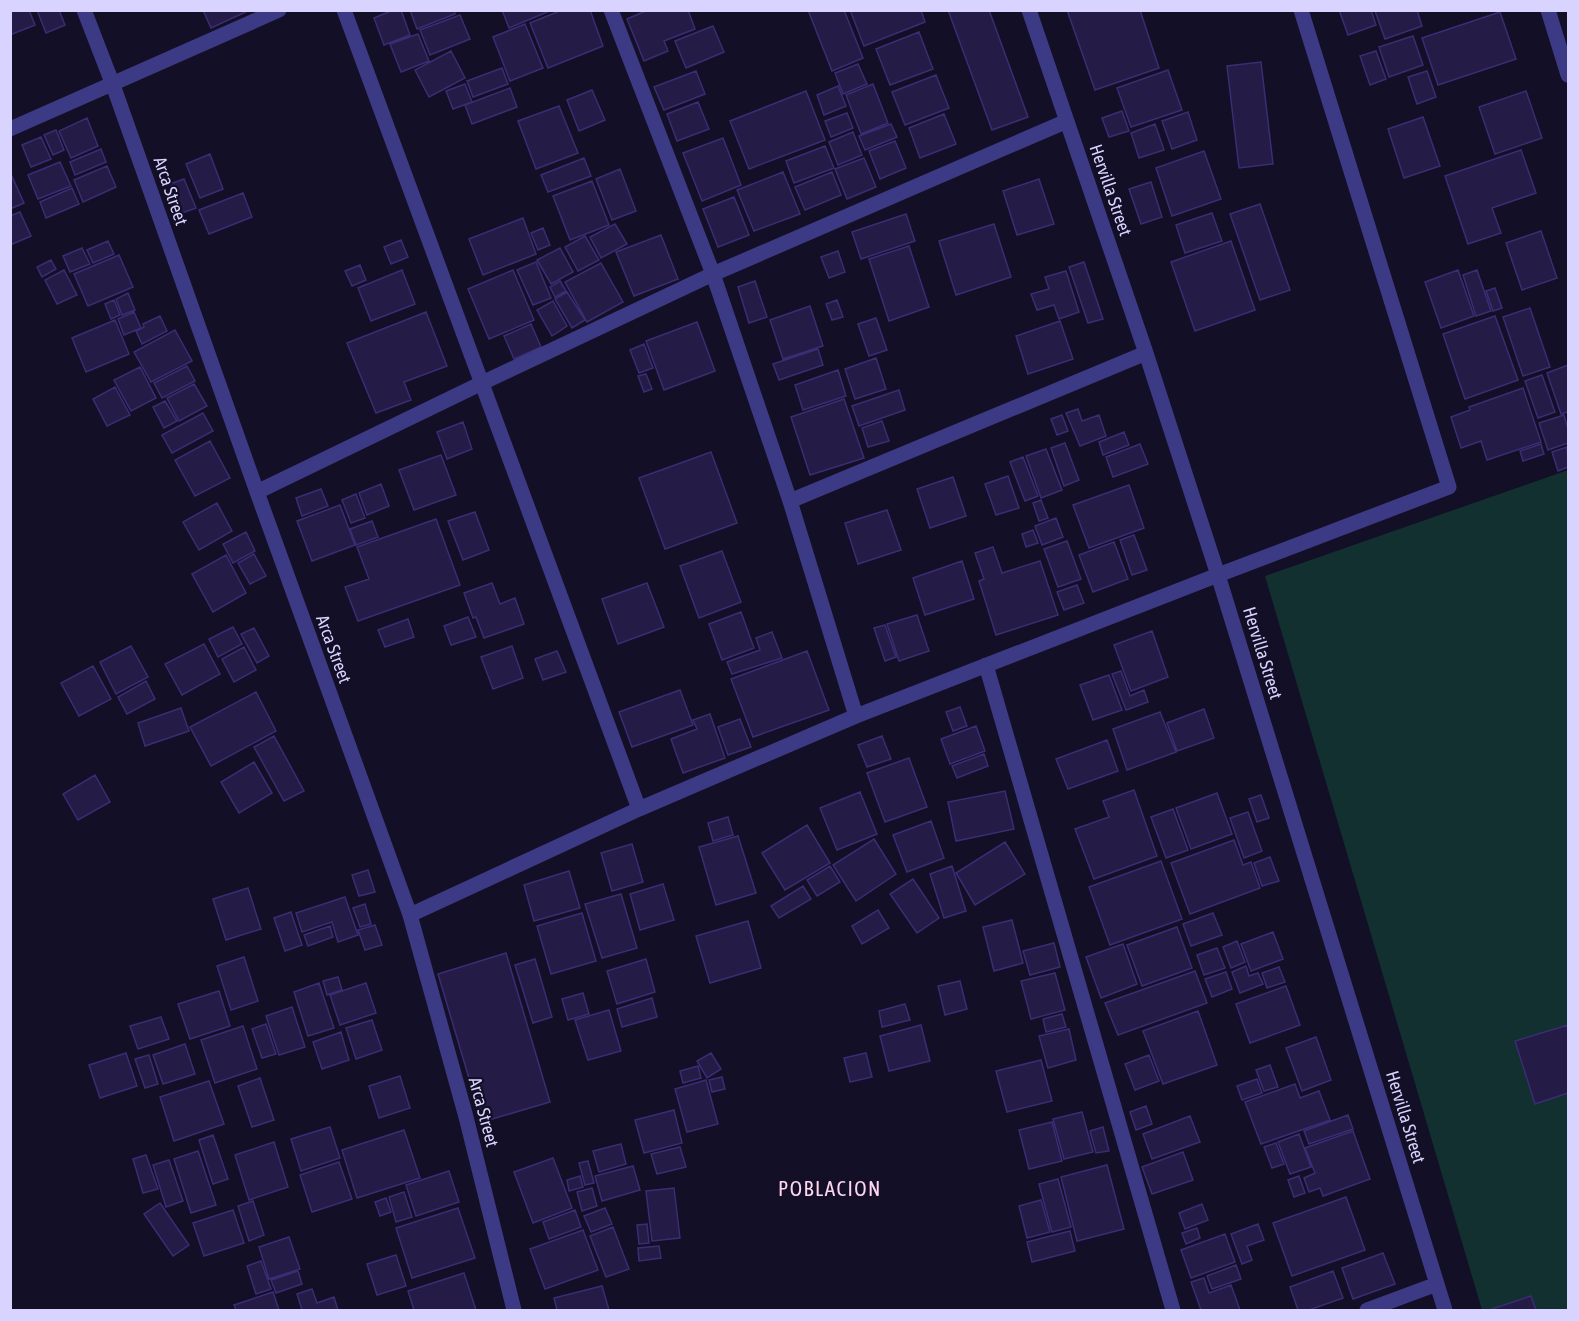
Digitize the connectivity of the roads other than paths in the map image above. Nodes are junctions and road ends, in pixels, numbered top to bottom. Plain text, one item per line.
1 (84, 10) edge
2 (279, 10) edge
3 (344, 10) edge
4 (611, 10) edge
5 (1029, 10) edge
6 (1301, 10) edge
7 (1548, 10) edge
8 (1569, 75) edge
9 (112, 85) junction
10 (1067, 121) junction
11 (10, 129) edge
12 (713, 274) junction
13 (1146, 353) junction
14 (482, 383) junction
15 (257, 492) junction
16 (790, 501) junction
17 (1218, 574) junction
18 (986, 665) junction
19 (856, 716) junction
20 (639, 810) junction
21 (411, 915) junction
22 (1437, 1284) junction
23 (514, 1311) edge
24 (1173, 1311) edge
25 (1367, 1311) edge
26 (1445, 1311) edge

1 - 9 street, Arca Street
2 - 9 street
3 - 14 street
4 - 12 street
5 - 10 street, Hervilla Street
6 - 17 street
7 - 8 street
9 - 11 street
9 - 15 street, Arca Street
10 - 12 street
10 - 13 street, Hervilla Street
12 - 14 street
12 - 16 street
13 - 16 street
13 - 17 street, Hervilla Street
14 - 15 street
14 - 20 street
15 - 21 street, Arca Street
16 - 19 street
17 - 18 street
17 - 22 street, Hervilla Street
18 - 19 street
18 - 24 street
19 - 20 street
20 - 21 street
21 - 23 street, Arca Street
22 - 25 street
22 - 26 street, Hervilla Street

